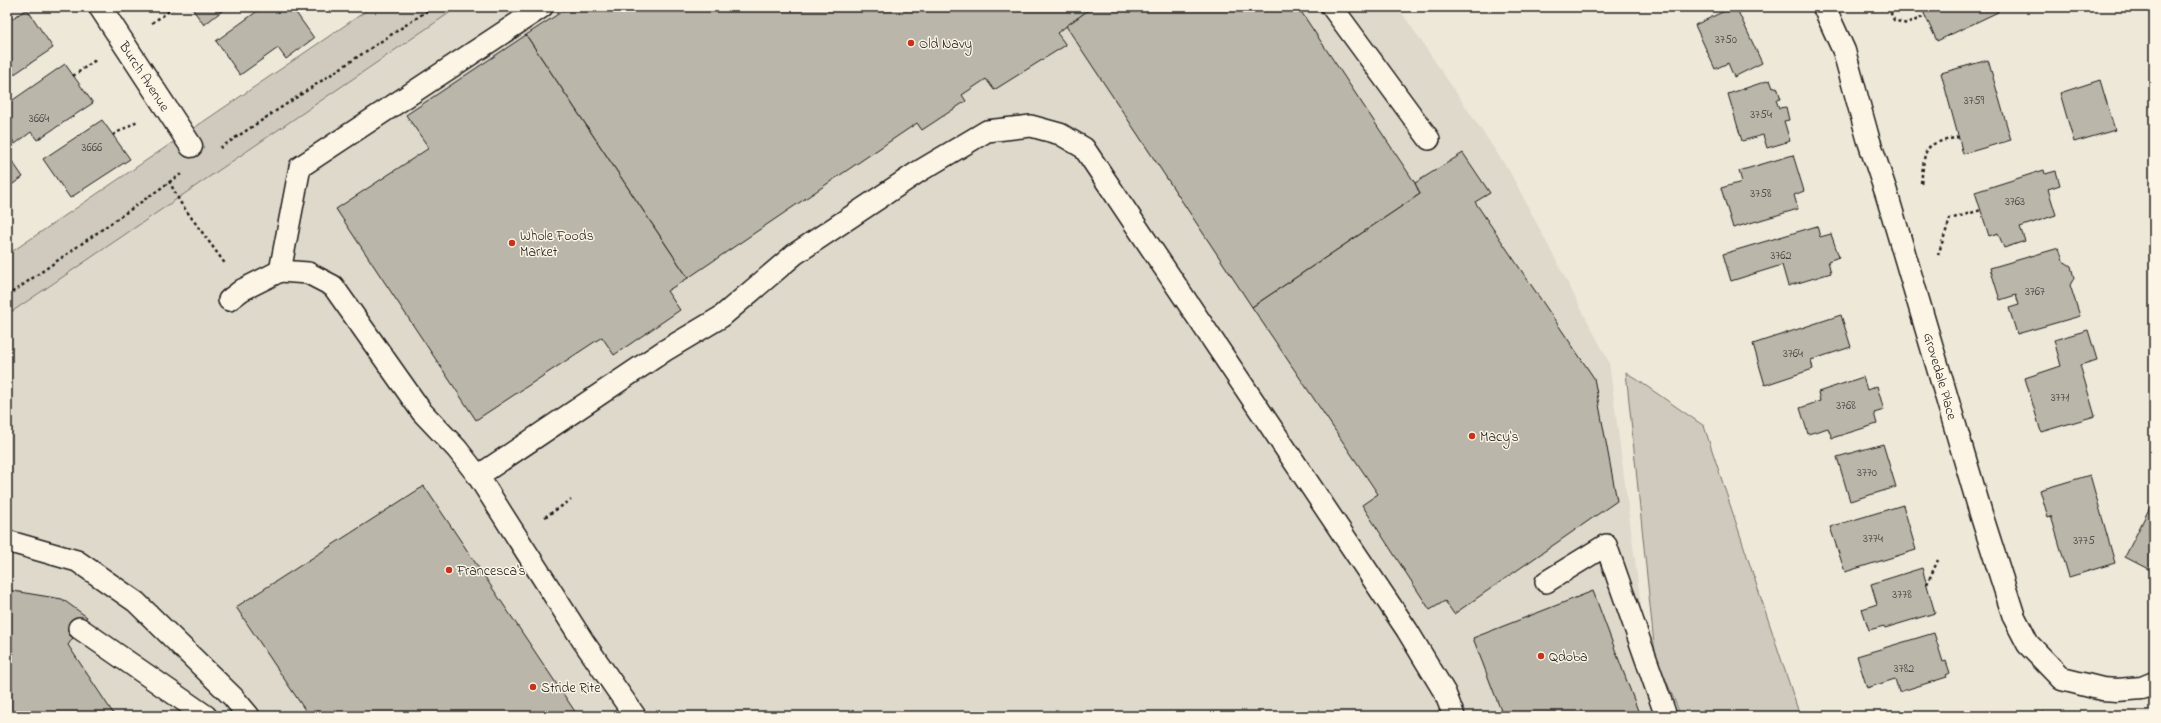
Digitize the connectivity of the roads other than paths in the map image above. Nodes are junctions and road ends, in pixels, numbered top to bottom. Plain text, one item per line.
1 (100, 7) edge
2 (542, 7) edge
3 (1332, 7) edge
4 (1824, 7) edge
5 (1428, 139) dead end
6 (191, 146) dead end
7 (280, 271) junction
8 (228, 300) dead end
9 (478, 476) junction
10 (7, 541) edge
11 (1546, 582) dead end
12 (79, 628) dead end
13 (2154, 683) edge
14 (206, 716) edge
15 (249, 716) edge
16 (635, 716) edge
17 (1454, 716) edge
18 (1666, 716) edge

1 - 6 street, Burch Avenue
2 - 7 lane
3 - 5 lane
4 - 13 street, Grovedale Place
7 - 8 lane
7 - 9 lane
9 - 16 lane
9 - 17 lane
10 - 15 lane
11 - 18 lane
12 - 14 lane

